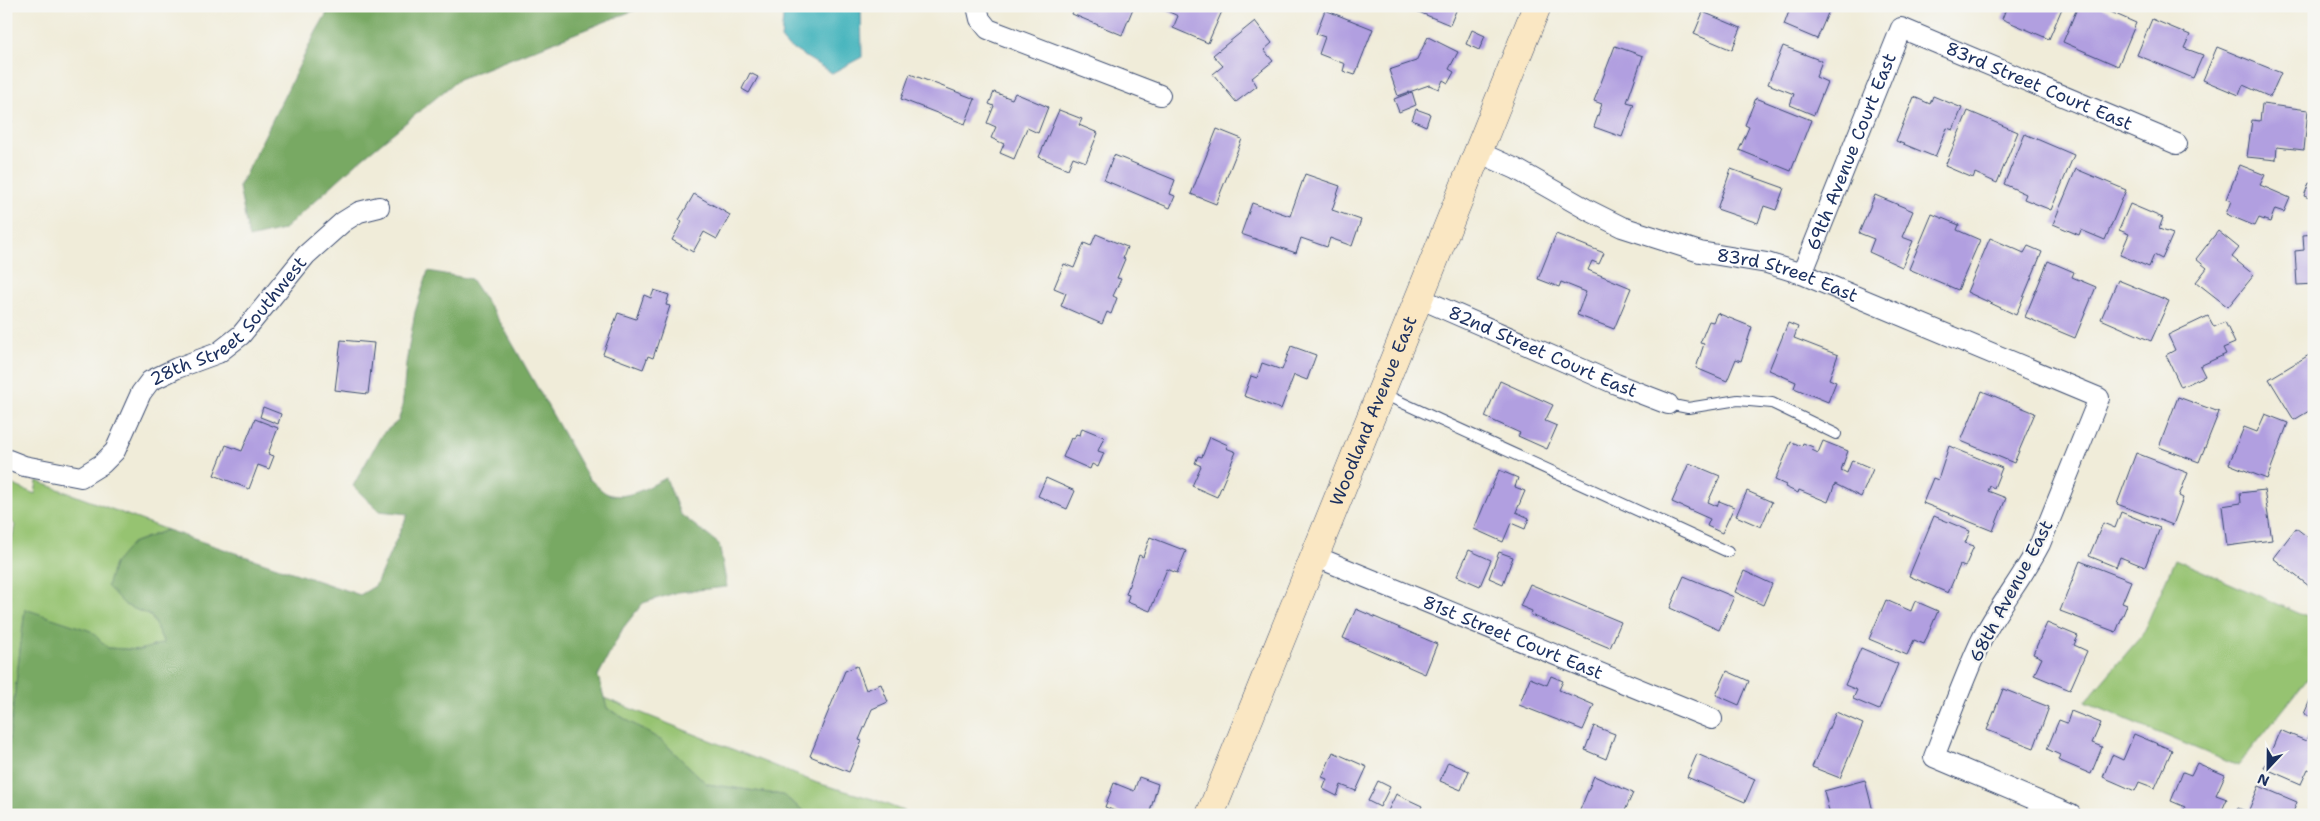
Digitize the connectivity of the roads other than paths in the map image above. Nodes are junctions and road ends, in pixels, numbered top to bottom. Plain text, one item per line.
1 (1537, 6) edge
2 (979, 12) edge
3 (1901, 28) joint
4 (1160, 95) dead end
5 (2177, 144) dead end
6 (1478, 152) junction
7 (379, 207) dead end
8 (1802, 274) junction
9 (1419, 298) junction
10 (1380, 392) junction
11 (2099, 398) joint
12 (1668, 404) joint
13 (1836, 434) dead end
14 (6, 459) edge
15 (1728, 552) dead end
16 (1314, 556) junction
17 (1712, 720) dead end
18 (1210, 815) edge
19 (2072, 815) edge

1 - 6 street, Woodland Avenue East
2 - 4 street
3 - 5 street, 83rd Street Court East
3 - 8 street, 69th Avenue Court East
6 - 8 street, 83rd Street East
6 - 9 street, Woodland Avenue East
7 - 14 street, 28th Street Southwest
8 - 11 street, 83rd Street East
9 - 10 street, Woodland Avenue East
9 - 12 street, 82nd Street Court East
10 - 15 lane
10 - 16 street, Woodland Avenue East
11 - 19 street, 68th Avenue East
12 - 13 lane
16 - 17 street, 81st Street Court East
16 - 18 street, Woodland Avenue East

